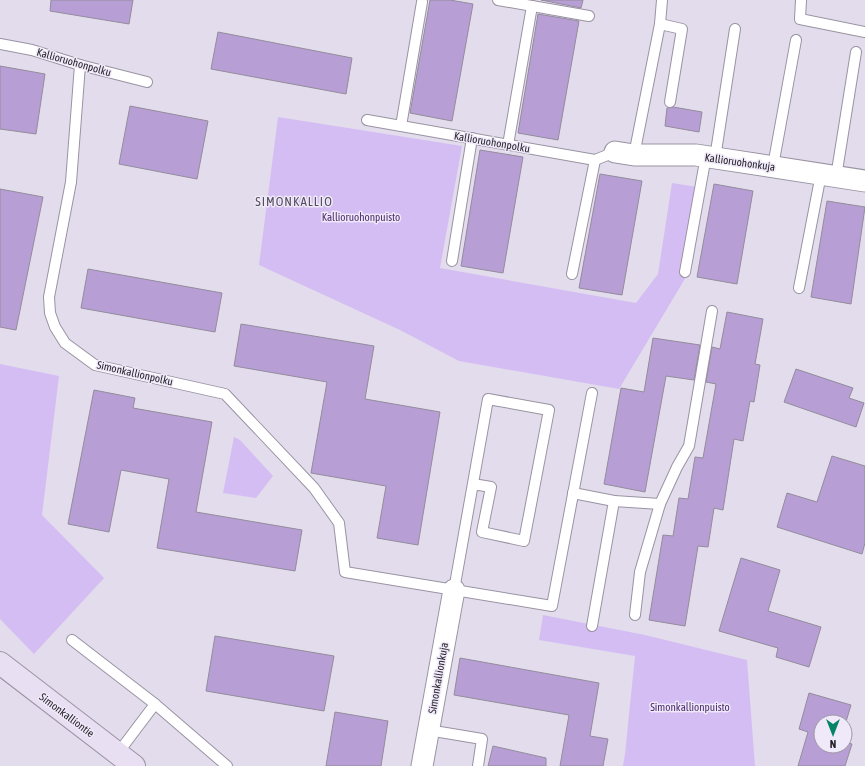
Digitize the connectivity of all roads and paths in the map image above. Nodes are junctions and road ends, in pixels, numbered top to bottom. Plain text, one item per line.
1 (498, 0) edge
2 (662, 0) edge
3 (801, 0) edge
4 (422, 2) dead end
5 (532, 6) junction
6 (589, 16) dead end
7 (660, 24) junction
8 (735, 29) dead end
9 (865, 32) edge
10 (796, 40) dead end
11 (0, 44) edge
12 (856, 52) dead end
13 (80, 65) junction
14 (147, 82) dead end
15 (670, 102) dead end
16 (367, 120) dead end
17 (401, 126) junction
18 (472, 138) junction
19 (508, 145) junction
20 (624, 153) junction
21 (711, 157) junction
22 (594, 160) junction
23 (773, 166) junction
24 (828, 175) junction
25 (865, 181) edge
26 (452, 261) dead end
27 (685, 272) dead end
28 (572, 274) dead end
29 (798, 288) dead end
30 (712, 311) dead end
31 (592, 393) dead end
32 (472, 484) junction
33 (573, 493) junction
34 (614, 501) junction
35 (660, 504) junction
36 (454, 590) junction
37 (635, 615) dead end
38 (592, 626) dead end
39 (72, 640) dead end
40 (0, 663) edge
41 (155, 704) junction
42 (428, 730) junction
43 (126, 760) edge
44 (227, 766) edge
45 (422, 766) edge
46 (478, 766) edge

1 - 5 lane
2 - 7 lane
3 - 9 lane
4 - 17 lane
5 - 6 lane
5 - 19 lane
7 - 15 lane
7 - 20 lane
8 - 21 lane
10 - 23 lane
11 - 13 lane, Kallioruohonpolku
12 - 24 lane
13 - 14 lane, Kallioruohonpolku
13 - 36 lane, Simonkallionpolku
16 - 17 lane, Kallioruohonpolku
17 - 18 lane, Kallioruohonpolku
18 - 19 lane, Kallioruohonpolku
18 - 26 lane
19 - 22 lane, Kallioruohonpolku
20 - 21 street, Kallioruohonkuja
20 - 22 lane
21 - 23 street, Kallioruohonkuja
21 - 27 lane
22 - 28 lane
23 - 24 street, Kallioruohonkuja
24 - 25 street, Kallioruohonkuja
24 - 29 lane
30 - 35 lane
31 - 33 lane
32 - 32 lane
32 - 36 lane
33 - 34 lane
33 - 36 lane
34 - 35 lane
34 - 38 lane
35 - 37 lane
36 - 42 street, Simonkallionkuja
39 - 41 lane
40 - 43 main road, Simonkalliontie
41 - 43 lane
41 - 44 lane
42 - 45 street, Simonkallionkuja
42 - 46 lane

